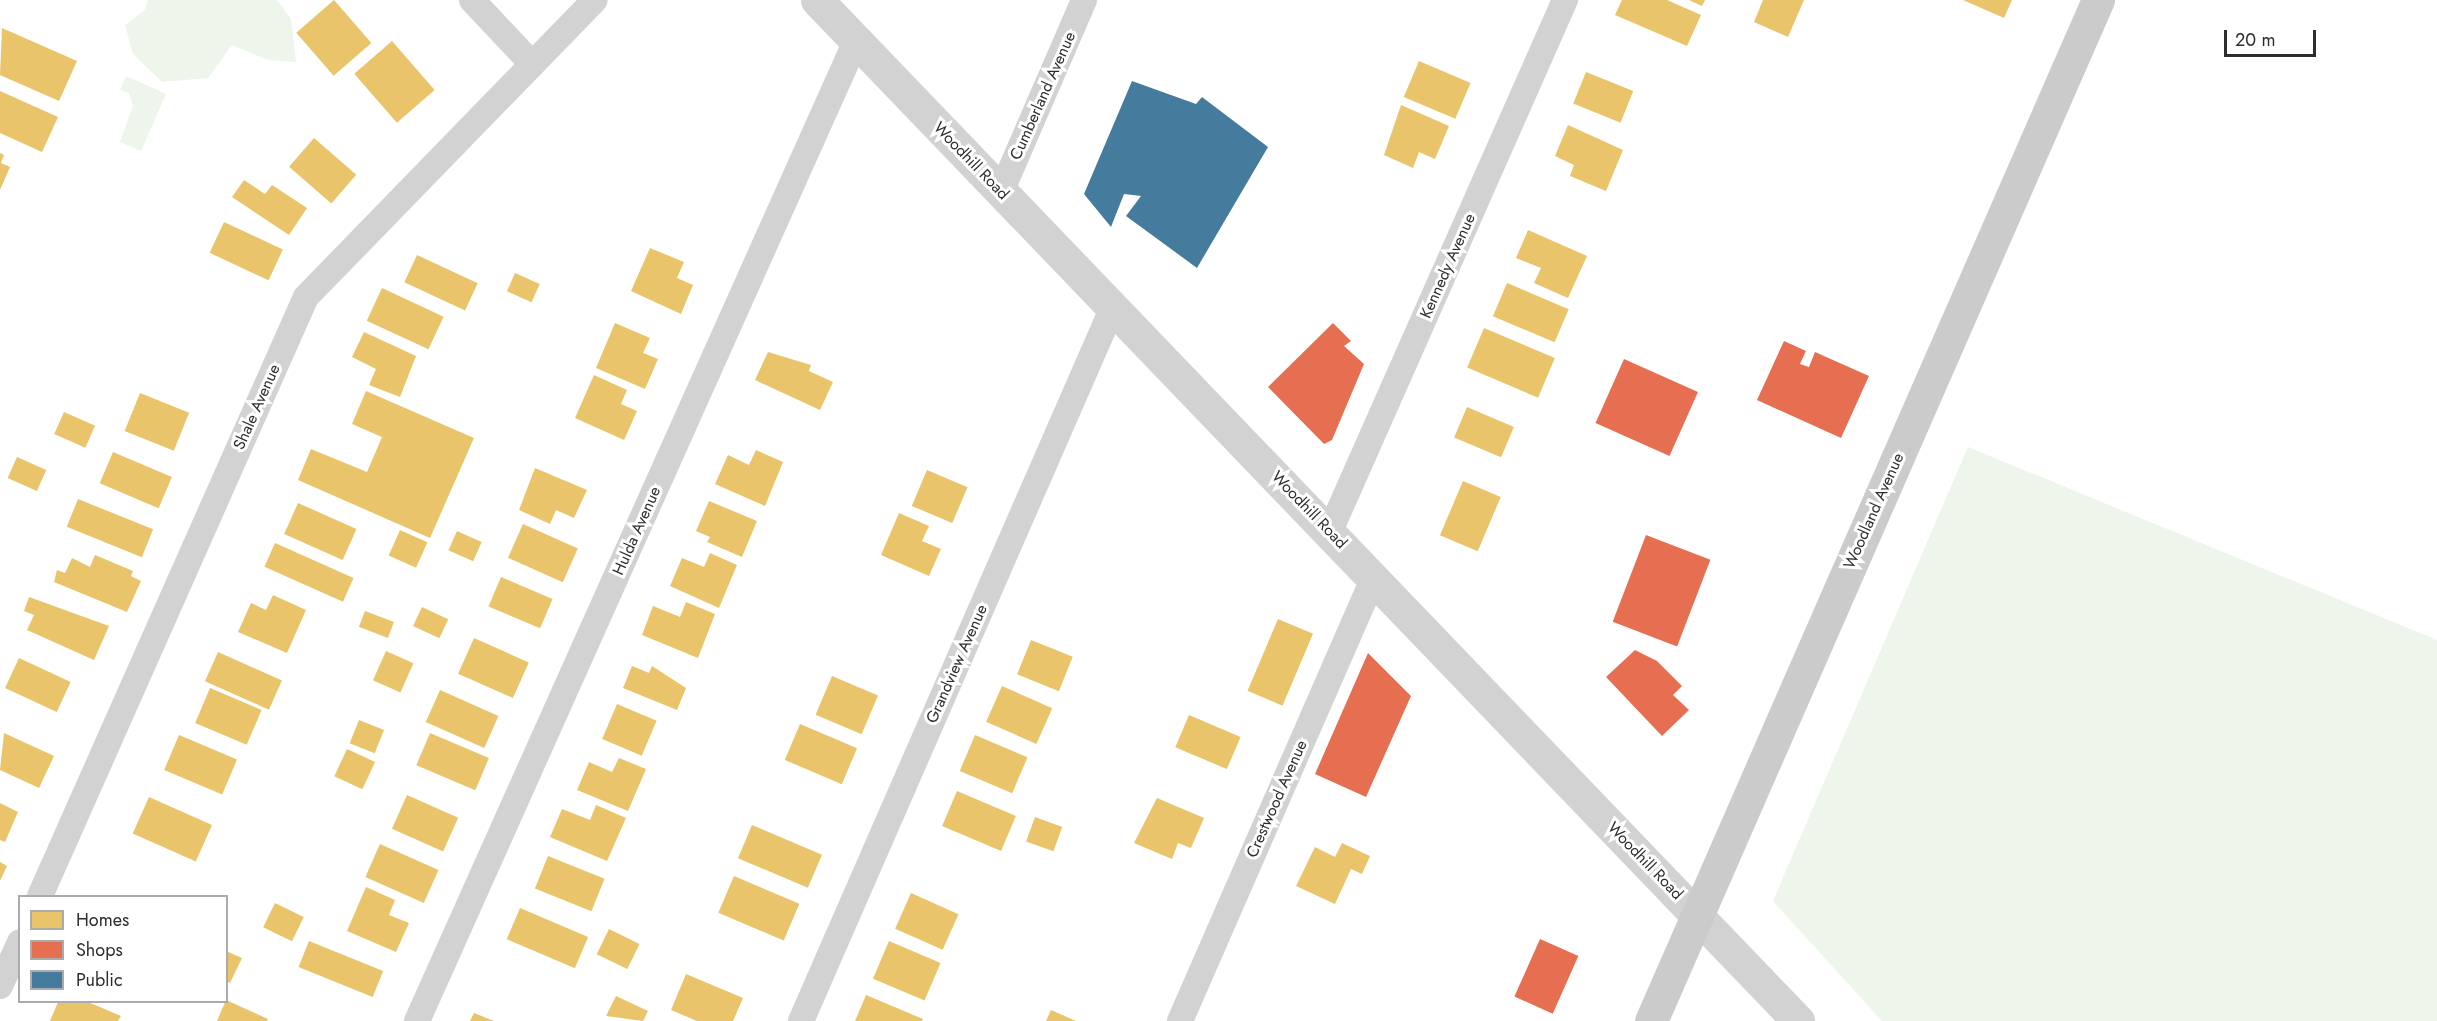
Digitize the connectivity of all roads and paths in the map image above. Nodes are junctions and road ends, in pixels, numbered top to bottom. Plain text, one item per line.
1 (472, 0) edge
2 (595, 0) edge
3 (818, 0) edge
4 (1084, 0) edge
5 (1565, 0) edge
6 (2098, 0) edge
7 (856, 41) junction
8 (532, 64) junction
9 (1001, 192) junction
10 (1113, 307) junction
11 (1330, 531) junction
12 (1374, 578) junction
13 (41, 895) edge
14 (1697, 915) junction
15 (18, 946) edge
16 (0, 986) edge
17 (417, 1021) edge
18 (801, 1021) edge
19 (1180, 1021) edge
20 (1651, 1021) edge
21 (1798, 1021) edge

1 - 8 street
2 - 8 street, Shale Avenue
3 - 7 street, Woodhill Road
4 - 9 street, Cumberland Avenue
5 - 11 street, Kennedy Avenue
6 - 14 main road, Woodland Avenue
7 - 9 street, Woodhill Road
7 - 17 street, Hulda Avenue
8 - 13 street, Shale Avenue
9 - 10 street, Woodhill Road
10 - 11 street, Woodhill Road
10 - 18 street, Grandview Avenue
11 - 12 street, Woodhill Road
12 - 14 street, Woodhill Road
12 - 19 street, Crestwood Avenue
14 - 20 main road, Woodland Avenue
14 - 21 street, Woodhill Road
15 - 16 street

